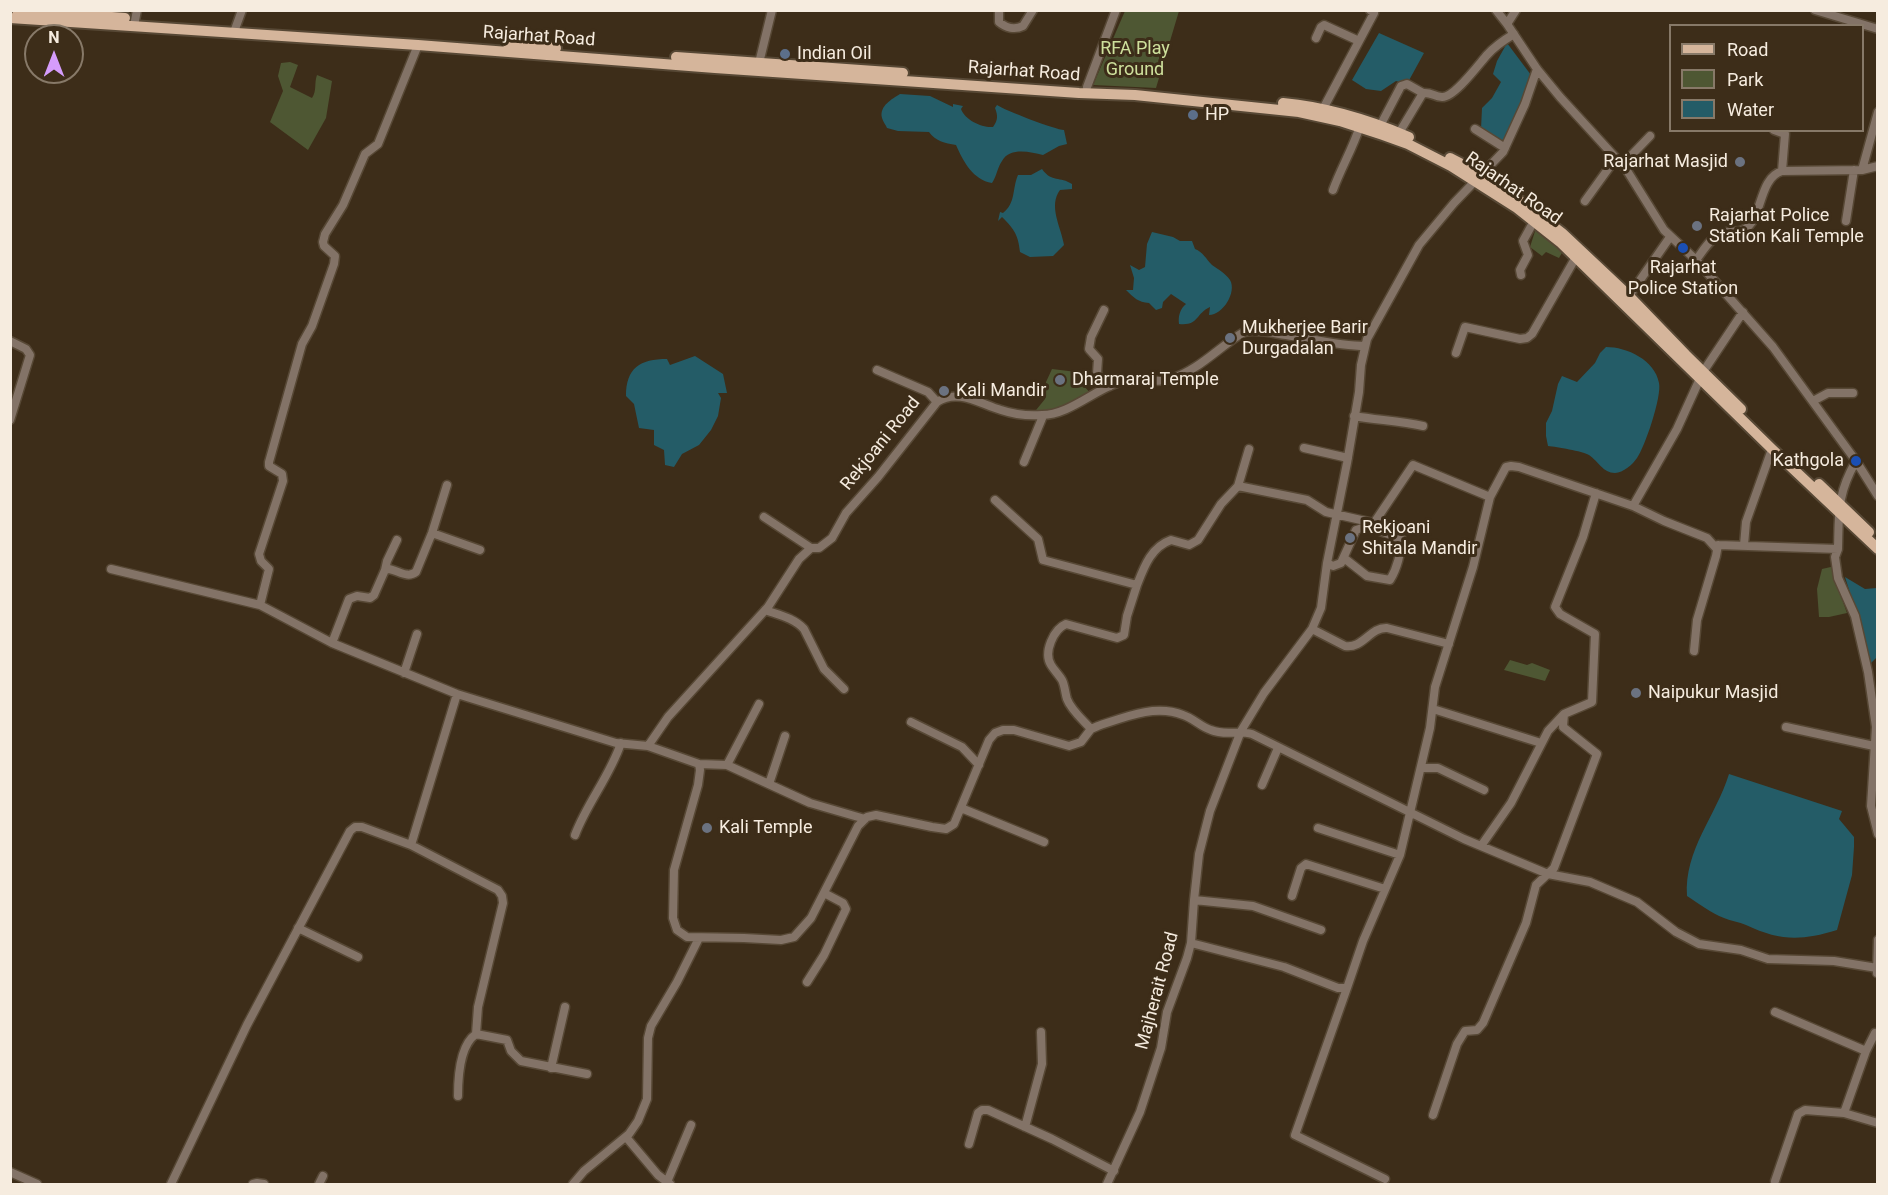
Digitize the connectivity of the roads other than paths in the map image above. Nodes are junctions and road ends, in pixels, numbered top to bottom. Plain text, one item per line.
1 (17, 10) edge
2 (242, 10) edge
3 (772, 10) edge
4 (999, 10) edge
5 (1033, 10) edge
6 (1116, 10) edge
7 (1370, 10) edge
8 (1496, 10) edge
9 (1516, 10) edge
10 (1815, 10) edge
11 (10, 18) edge
12 (135, 18) edge
13 (1507, 24) junction
14 (1861, 24) edge
15 (235, 29) junction
16 (1514, 34) junction
17 (1316, 38) dead end
18 (1359, 41) junction
19 (418, 45) junction
20 (759, 63) junction
21 (1537, 69) junction
22 (1088, 87) junction
23 (1423, 93) junction
24 (1323, 109) junction
25 (1878, 112) edge
26 (1360, 126) junction
27 (1380, 126) junction
28 (1475, 129) dead end
29 (1780, 132) edge
30 (1399, 133) junction
31 (1650, 136) dead end
32 (1504, 148) junction
33 (1619, 161) junction
34 (1878, 166) edge
35 (1858, 170) junction
36 (1782, 171) junction
37 (1478, 178) junction
38 (1333, 190) dead end
39 (1584, 201) dead end
40 (1534, 221) junction
41 (1846, 221) dead end
42 (1670, 237) junction
43 (1576, 257) junction
44 (1696, 260) junction
45 (1521, 275) dead end
46 (1629, 296) junction
47 (1104, 310) dead end
48 (1743, 312) junction
49 (10, 341) edge
50 (1365, 346) junction
51 (1455, 353) dead end
52 (876, 370) dead end
53 (1702, 376) junction
54 (1110, 386) junction
55 (1853, 393) dead end
56 (1813, 401) junction
57 (937, 402) junction
58 (1042, 416) junction
59 (1354, 416) junction
60 (10, 420) edge
61 (1423, 426) dead end
62 (1304, 448) dead end
63 (1249, 449) dead end
64 (1772, 449) junction
65 (1348, 458) junction
66 (1856, 461) junction
67 (1024, 462) dead end
68 (447, 485) dead end
69 (1238, 486) junction
70 (1596, 493) junction
71 (1878, 496) edge
72 (1490, 497) junction
73 (995, 500) dead end
74 (1633, 506) junction
75 (1839, 508) junction
76 (1337, 515) junction
77 (764, 517) dead end
78 (432, 533) junction
79 (397, 540) dead end
80 (1878, 541) edge
81 (1718, 545) junction
82 (1744, 545) junction
83 (812, 548) junction
84 (1838, 549) junction
85 (1878, 549) edge
86 (480, 550) dead end
87 (1344, 558) junction
88 (1327, 563) junction
89 (111, 569) dead end
90 (385, 570) junction
91 (1137, 585) junction
92 (261, 605) junction
93 (765, 610) junction
94 (1312, 629) junction
95 (417, 634) dead end
96 (332, 643) junction
97 (1449, 644) junction
98 (1694, 651) dead end
99 (404, 673) junction
100 (844, 689) dead end
101 (1874, 692) edge
102 (457, 694) junction
103 (759, 704) dead end
104 (1433, 709) junction
105 (1564, 714) junction
106 (911, 722) dead end
107 (1786, 727) dead end
108 (1091, 729) junction
109 (1241, 731) junction
110 (785, 736) dead end
111 (621, 743) junction
112 (1541, 744) junction
113 (648, 746) junction
114 (1875, 746) junction
115 (1278, 747) junction
116 (699, 764) junction
117 (727, 765) junction
118 (979, 765) junction
119 (1422, 768) junction
120 (769, 784) junction
121 (1262, 785) dead end
122 (1484, 790) dead end
123 (961, 808) junction
124 (1411, 813) junction
125 (865, 819) junction
126 (1318, 828) dead end
127 (1878, 834) edge
128 (575, 835) dead end
129 (1044, 842) dead end
130 (411, 845) junction
131 (1481, 846) junction
132 (1400, 855) junction
133 (1548, 874) junction
134 (1385, 889) junction
135 (824, 893) junction
136 (1292, 897) dead end
137 (1194, 900) junction
138 (298, 928) junction
139 (1321, 930) dead end
140 (699, 938) junction
141 (1878, 940) edge
142 (1191, 943) junction
143 (358, 957) dead end
144 (1877, 968) edge
145 (1877, 973) edge
146 (807, 982) dead end
147 (1347, 988) junction
148 (565, 1007) dead end
149 (1775, 1012) dead end
150 (1041, 1032) dead end
151 (1877, 1032) edge
152 (476, 1034) junction
153 (1866, 1051) junction
154 (551, 1068) junction
155 (587, 1074) dead end
156 (458, 1096) dead end
157 (1844, 1113) junction
158 (1433, 1115) dead end
159 (1878, 1124) edge
160 (691, 1125) dead end
161 (1025, 1127) junction
162 (626, 1137) junction
163 (969, 1144) dead end
164 (1113, 1171) junction
165 (10, 1172) edge
166 (1385, 1179) dead end
167 (1775, 1181) dead end
168 (668, 1183) edge
169 (37, 1185) edge
170 (171, 1185) edge
171 (254, 1185) edge
172 (264, 1185) edge
173 (573, 1185) edge
174 (1107, 1185) edge

1 - 12 main road, Rajarhat Road
2 - 15 street
3 - 20 street
4 - 5 street
6 - 22 street
7 - 18 street
8 - 13 street
9 - 13 street
10 - 14 street
11 - 12 main road, Rajarhat Road
12 - 15 main road, Rajarhat Road
13 - 16 street
15 - 19 main road, Rajarhat Road
15 - 20 main road, Rajarhat Road
16 - 21 street
16 - 23 street
17 - 18 street
18 - 24 street
19 - 26 main road, Rajarhat Road
19 - 92 street
20 - 22 main road, Rajarhat Road
21 - 32 street
21 - 33 street
22 - 24 main road, Rajarhat Road
23 - 27 street
23 - 30 street
24 - 27 main road, Rajarhat Road
25 - 35 street
26 - 37 main road, Rajarhat Road
26 - 38 street
27 - 30 main road, Rajarhat Road
28 - 32 street
29 - 36 street
30 - 37 main road, Rajarhat Road
31 - 33 street
32 - 37 street
33 - 39 street
33 - 42 street
34 - 35 street
35 - 36 street
35 - 41 street
36 - 44 street
37 - 40 main road, Rajarhat Road
37 - 46 main road, Rajarhat Road
37 - 50 street
40 - 43 main road, Rajarhat Road
40 - 45 street
42 - 44 street
42 - 46 street
43 - 51 street
43 - 53 main road, Rajarhat Road
44 - 48 street
46 - 53 main road, Rajarhat Road
47 - 54 street
48 - 53 street
48 - 56 street
49 - 60 street
50 - 54 street, Rekjoani Road
50 - 59 street
52 - 57 street
53 - 64 main road, Rajarhat Road
53 - 74 street
53 - 75 main road, Rajarhat Road
54 - 58 street, Rekjoani Road
55 - 56 street
56 - 66 street
57 - 58 street, Rekjoani Road
57 - 83 street, Rekjoani Road
58 - 67 street
59 - 61 street
59 - 65 street
62 - 65 street
63 - 69 street
64 - 75 main road, Rajarhat Road
64 - 82 street
65 - 76 street
66 - 71 street
66 - 75 street
68 - 78 street
69 - 76 street
69 - 91 street
70 - 72 street
70 - 74 street
70 - 105 street
72 - 76 street
72 - 97 street
73 - 91 street
74 - 81 street
75 - 80 main road, Rajarhat Road
75 - 84 street
75 - 85 main road, Rajarhat Road
76 - 88 street
77 - 83 street
78 - 86 street
78 - 90 street
79 - 90 street
81 - 82 street
81 - 98 street
82 - 84 street
83 - 93 street, Rekjoani Road
84 - 101 street
87 - 87 street
87 - 88 street
88 - 94 street
89 - 92 street
90 - 96 street
91 - 108 street
92 - 96 street
93 - 100 street
93 - 113 street, Rekjoani Road
94 - 97 street
94 - 109 street
95 - 99 street
96 - 99 street
97 - 104 street
99 - 102 street
101 - 114 street
102 - 111 street
102 - 130 street
103 - 117 street
104 - 112 street
104 - 119 street
105 - 112 street
105 - 133 street
106 - 118 street
107 - 114 street
108 - 109 street
108 - 118 street
109 - 115 street
109 - 137 street, Majherait Road
110 - 120 street
111 - 113 street
111 - 128 street
112 - 131 street
113 - 116 street
114 - 127 street
115 - 121 street
115 - 124 street
116 - 117 street
116 - 140 street
117 - 120 street
118 - 123 street
119 - 122 street
119 - 124 street
120 - 125 street
123 - 125 street
123 - 129 street
124 - 131 street
124 - 132 street
125 - 135 street
126 - 132 street
130 - 138 street
130 - 152 street
131 - 133 street
132 - 134 street
133 - 144 street
133 - 158 street
134 - 136 street
134 - 147 street
135 - 140 street
135 - 146 street
137 - 139 street
137 - 142 street, Majherait Road
138 - 143 street
138 - 170 street
140 - 162 street
141 - 144 street
142 - 147 street
142 - 164 street, Majherait Road
144 - 145 street
147 - 166 street
148 - 154 street
149 - 153 street
150 - 161 street
151 - 153 street
152 - 154 street
152 - 156 street
153 - 157 street
154 - 155 street
157 - 159 street
157 - 167 street
160 - 168 street
161 - 163 street
161 - 164 street
162 - 168 street
162 - 173 street
164 - 174 street, Majherait Road
165 - 169 street
171 - 172 street

